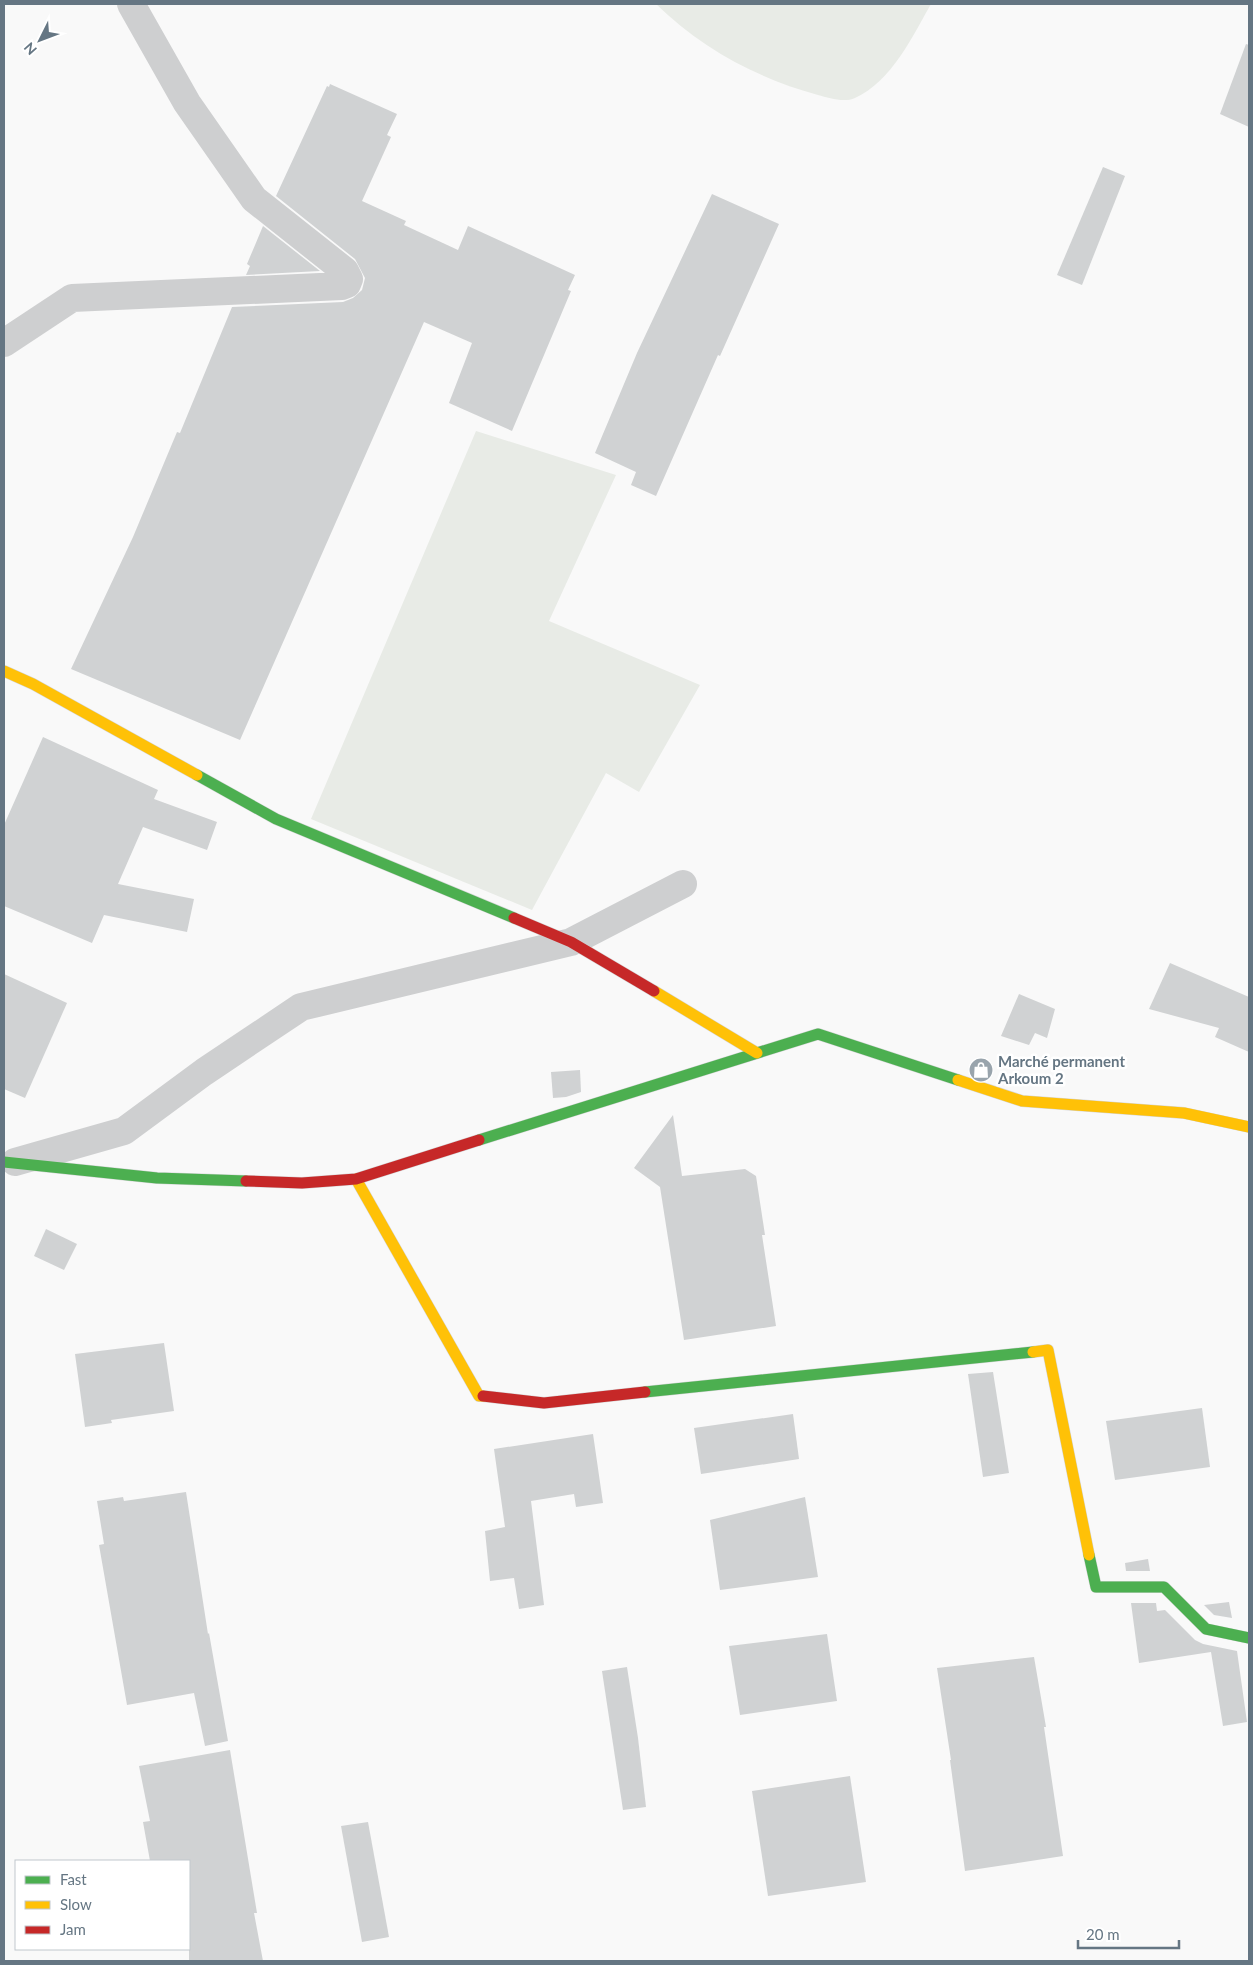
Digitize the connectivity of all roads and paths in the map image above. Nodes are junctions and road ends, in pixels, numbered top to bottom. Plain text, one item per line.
1 (131, 4) edge
2 (4, 343) edge
3 (4, 671) edge
4 (683, 884) dead end
5 (571, 942) junction
6 (757, 1053) junction
7 (1249, 1127) edge
8 (9, 1162) edge
9 (356, 1178) junction
10 (1249, 1638) edge

1 - 2 street
3 - 5 street
4 - 5 street
5 - 6 street
5 - 8 street
6 - 7 street
6 - 9 street
8 - 9 street
9 - 10 street

